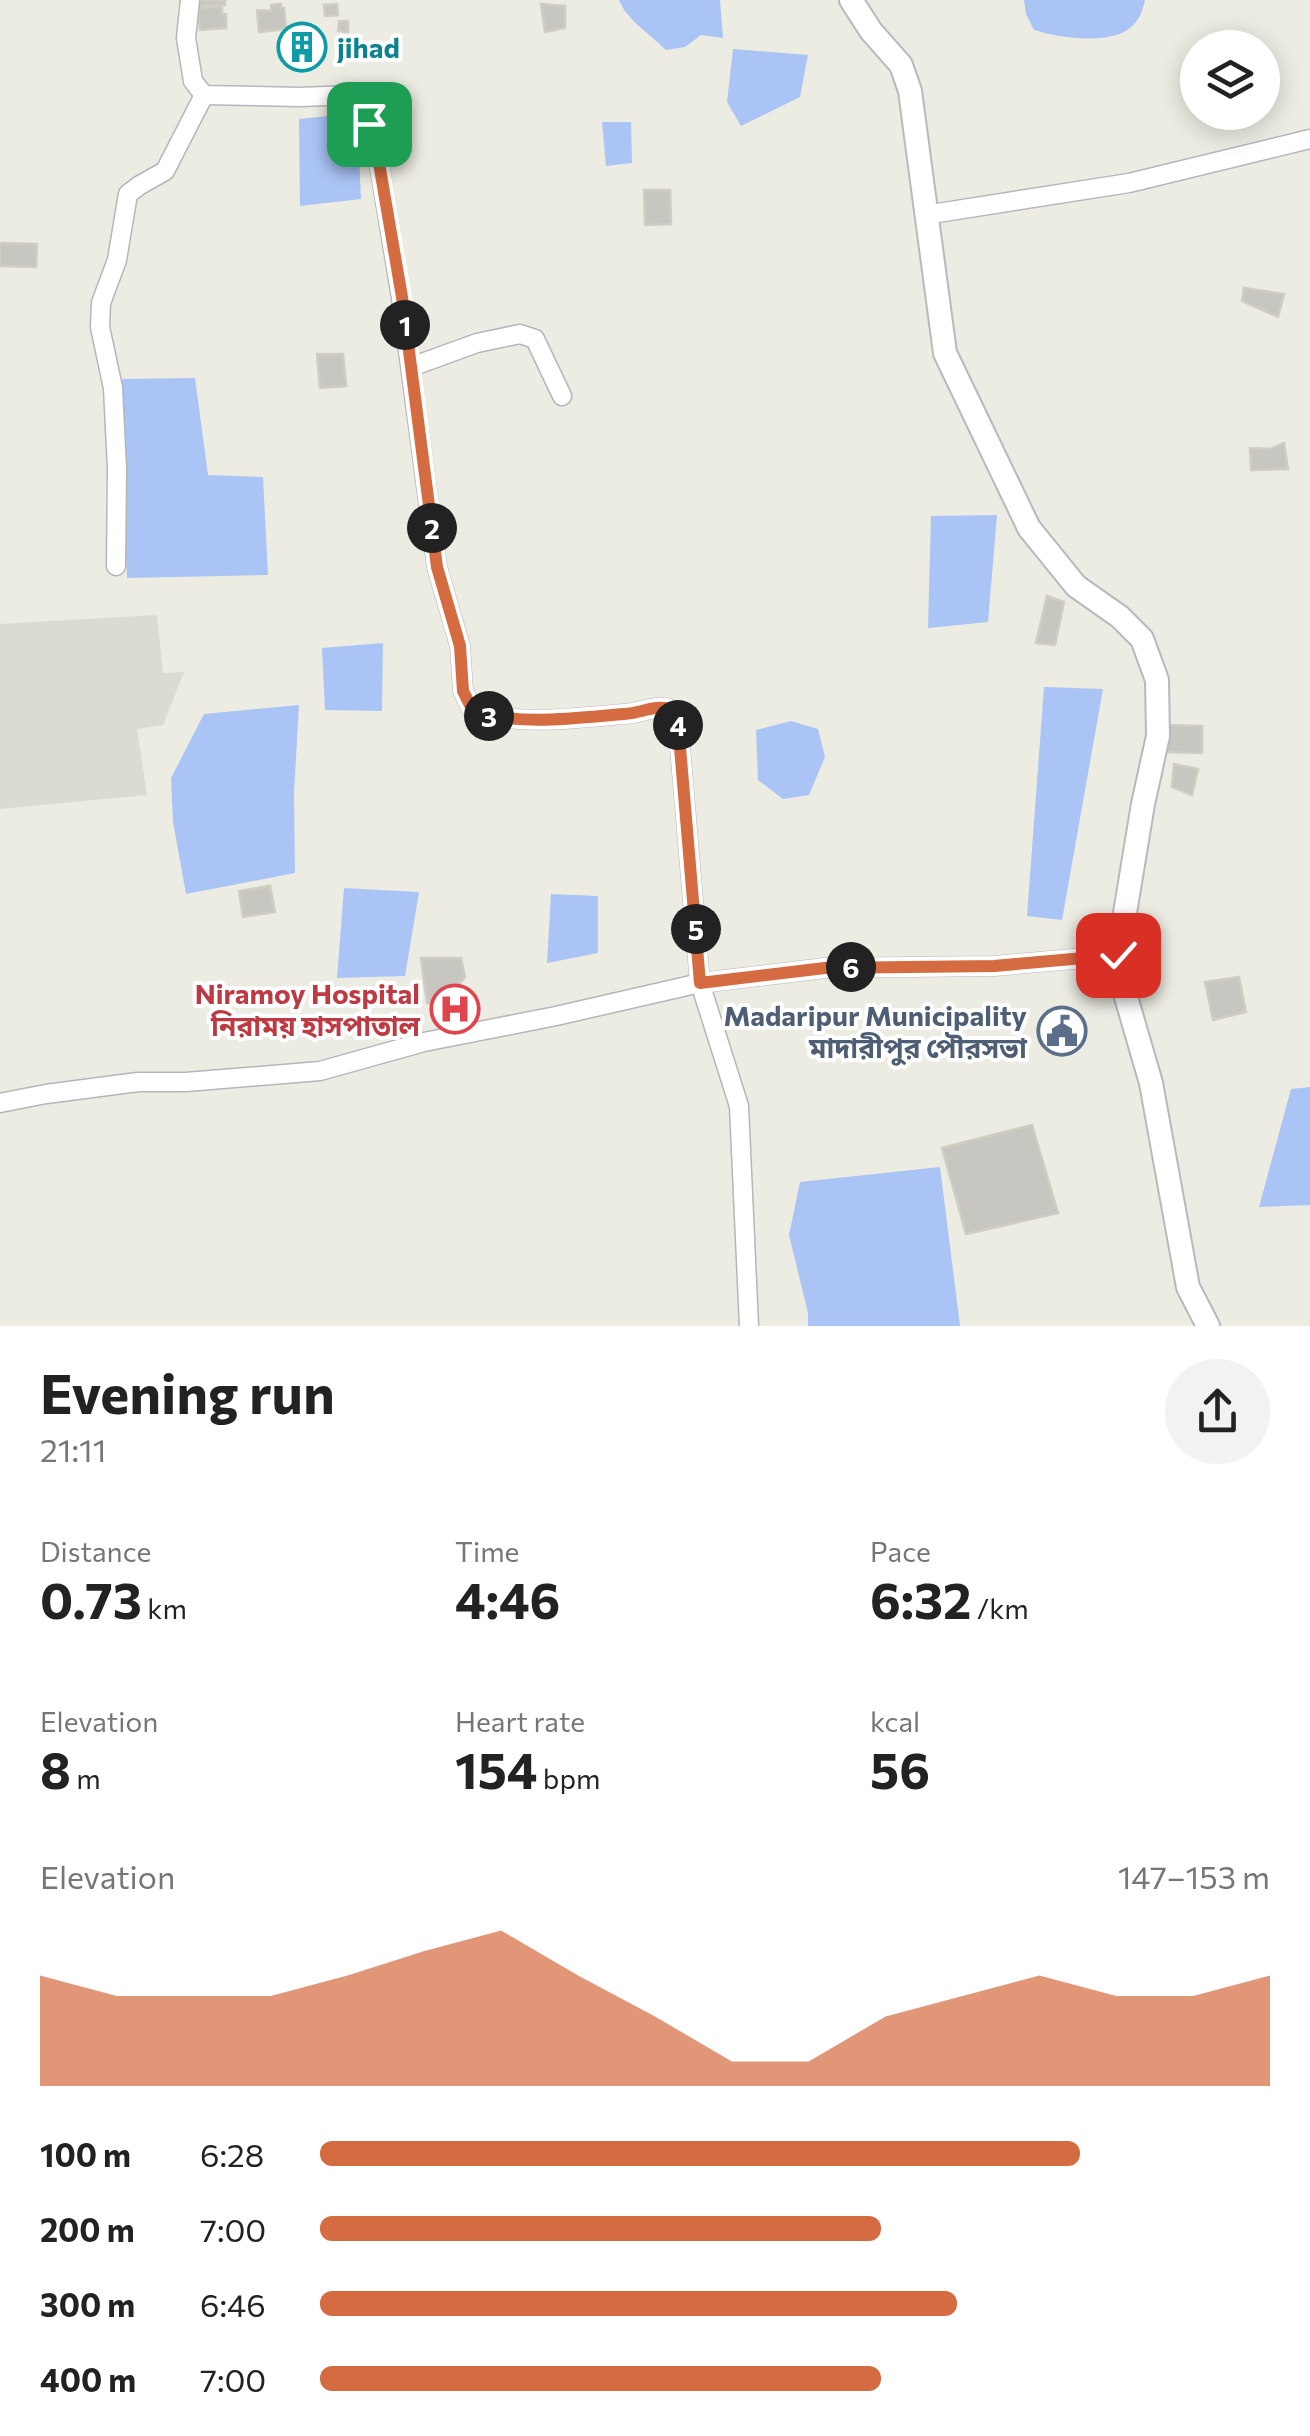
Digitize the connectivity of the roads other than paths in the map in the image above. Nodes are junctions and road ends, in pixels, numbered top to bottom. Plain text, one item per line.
1 (190, 0) edge
2 (851, 0) edge
3 (204, 95) junction
4 (1310, 139) edge
5 (925, 215) junction
6 (411, 368) junction
7 (562, 396) dead end
8 (116, 566) dead end
9 (1118, 955) junction
10 (700, 983) junction
11 (0, 1103) edge
12 (750, 1326) edge
13 (1208, 1326) edge

1 - 3 street
2 - 5 street
3 - 6 street
3 - 8 street
4 - 5 street
5 - 9 street
6 - 7 street
6 - 10 street
9 - 10 street
9 - 13 street
10 - 11 street
10 - 12 street

